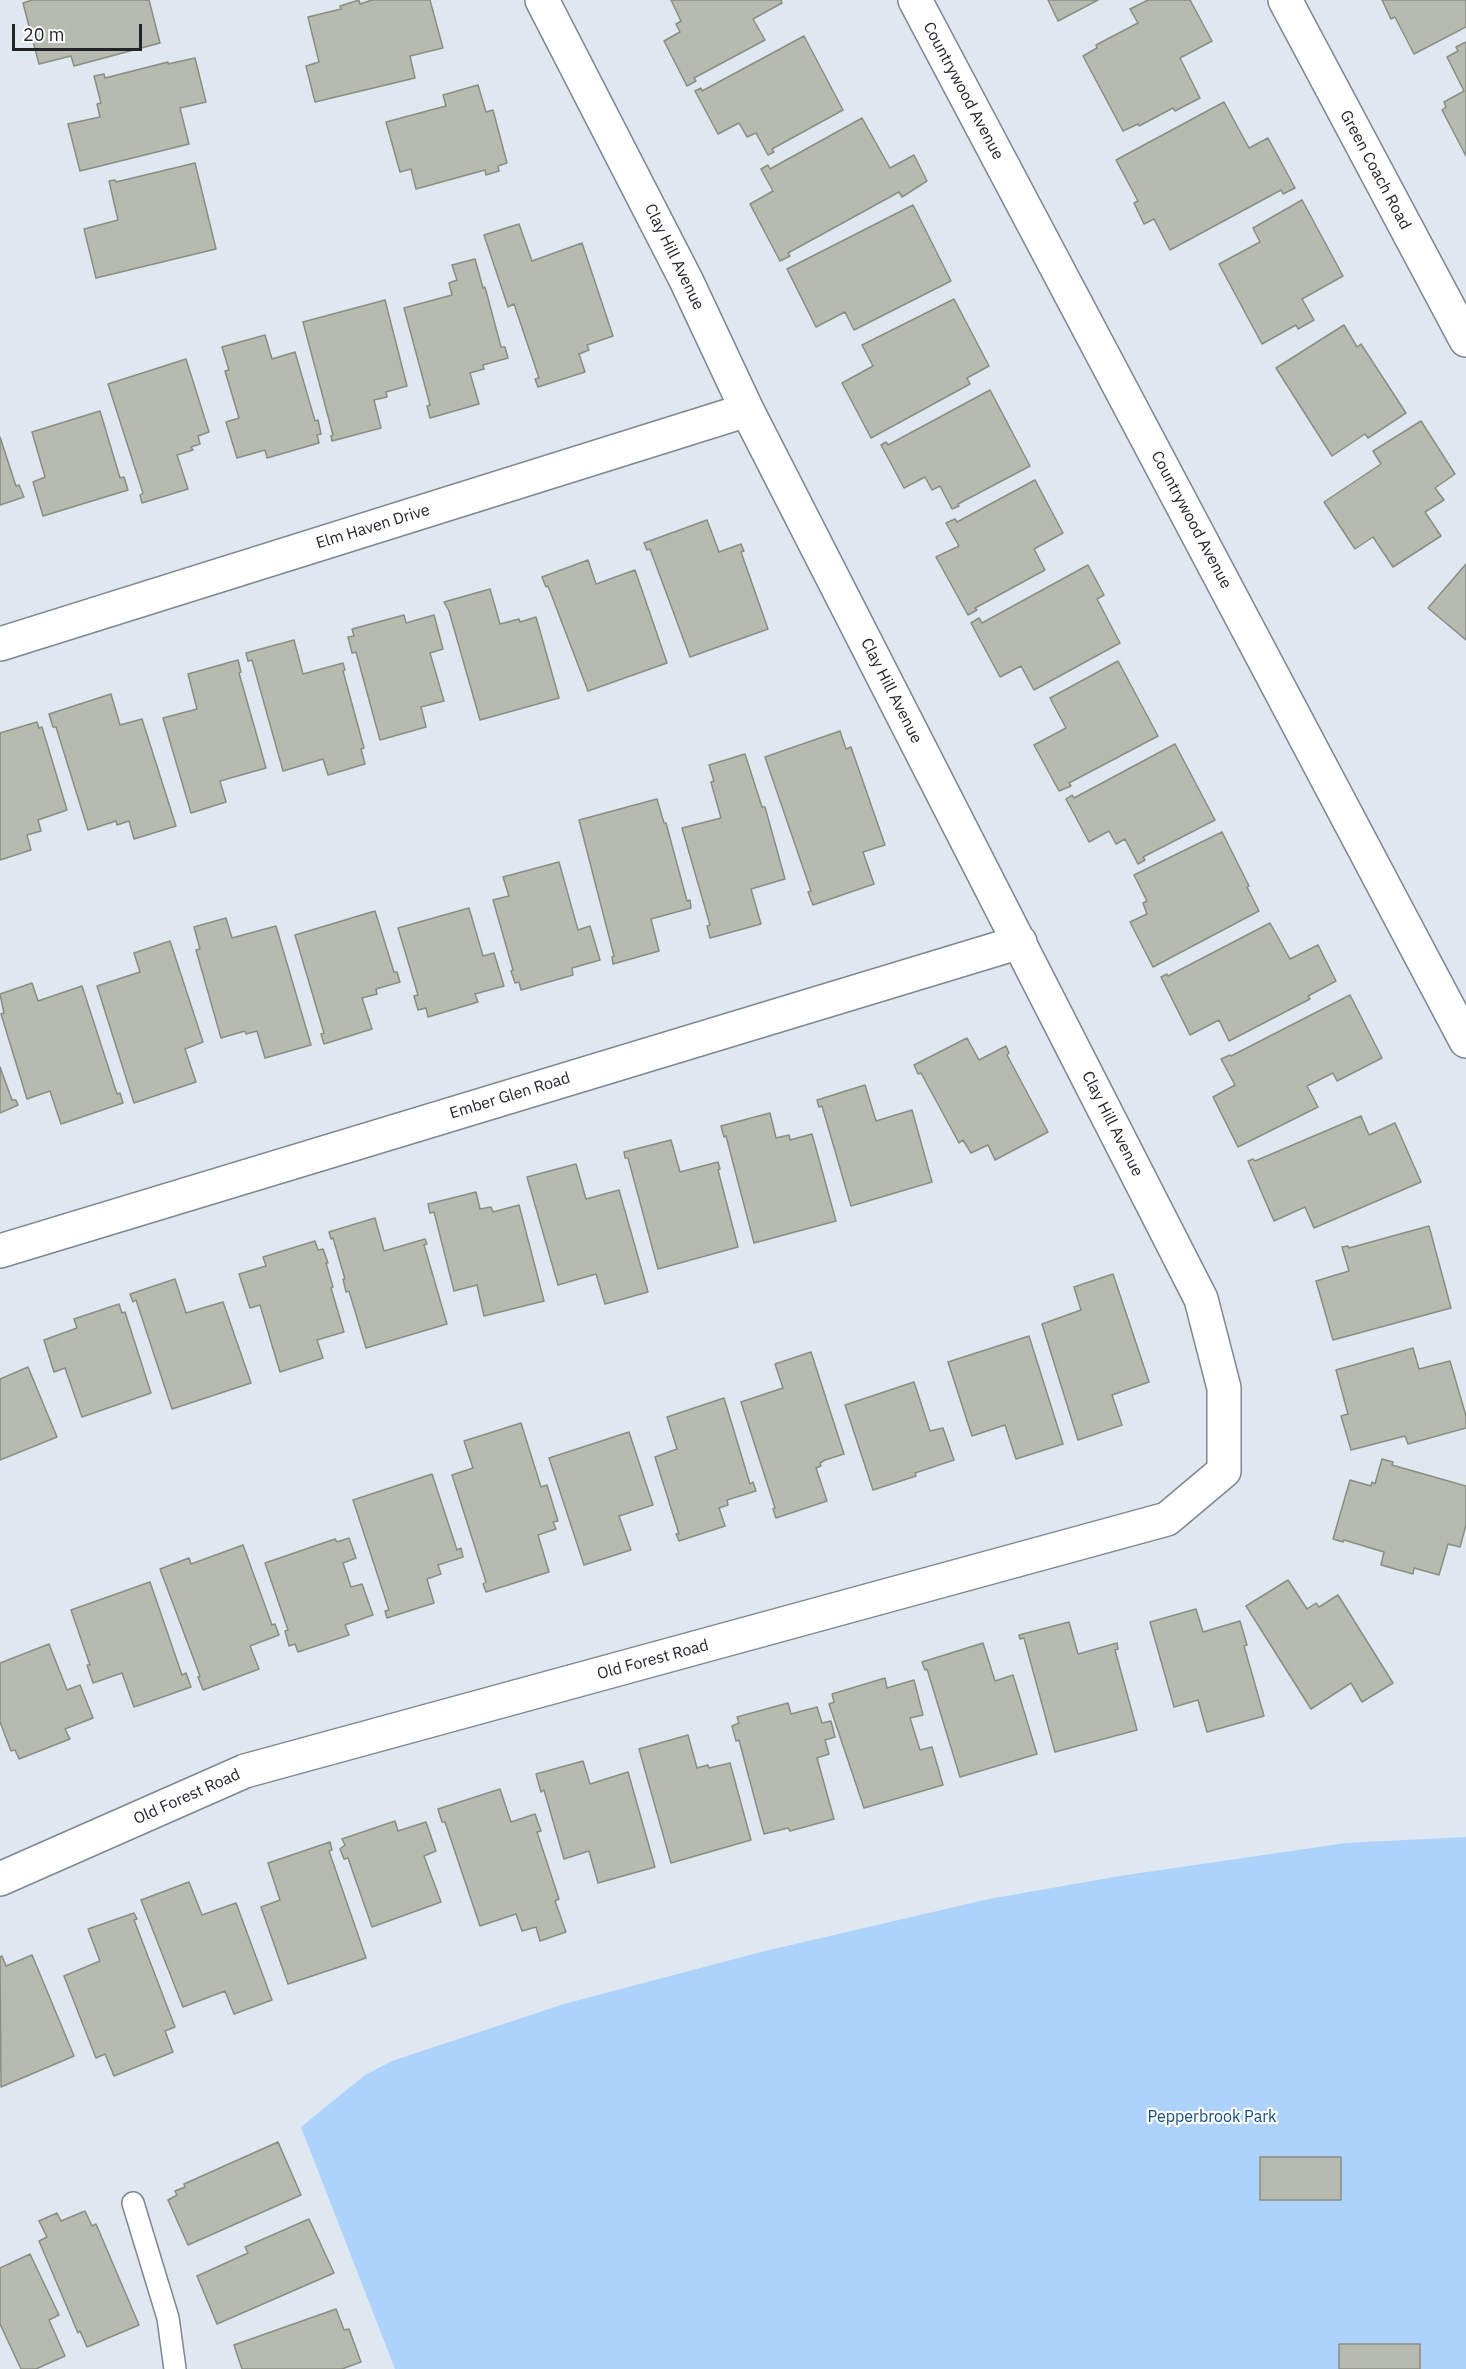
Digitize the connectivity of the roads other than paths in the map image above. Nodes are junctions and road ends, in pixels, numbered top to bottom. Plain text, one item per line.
1 (542, 0) edge
2 (915, 0) edge
3 (1285, 0) edge
4 (1466, 340) edge
5 (747, 411) junction
6 (0, 644) edge
7 (1020, 942) junction
8 (1466, 1041) edge
9 (0, 1251) edge
10 (1224, 1388) joint
11 (0, 1879) edge
12 (133, 2203) dead end
13 (174, 2369) edge

1 - 5 street, Clay Hill Avenue
2 - 8 street, Countrywood Avenue
3 - 4 street, Green Coach Road
5 - 6 street, Elm Haven Drive
5 - 7 street, Clay Hill Avenue
7 - 9 street, Ember Glen Road
7 - 10 street, Clay Hill Avenue
10 - 11 street, Old Forest Road
12 - 13 lane

